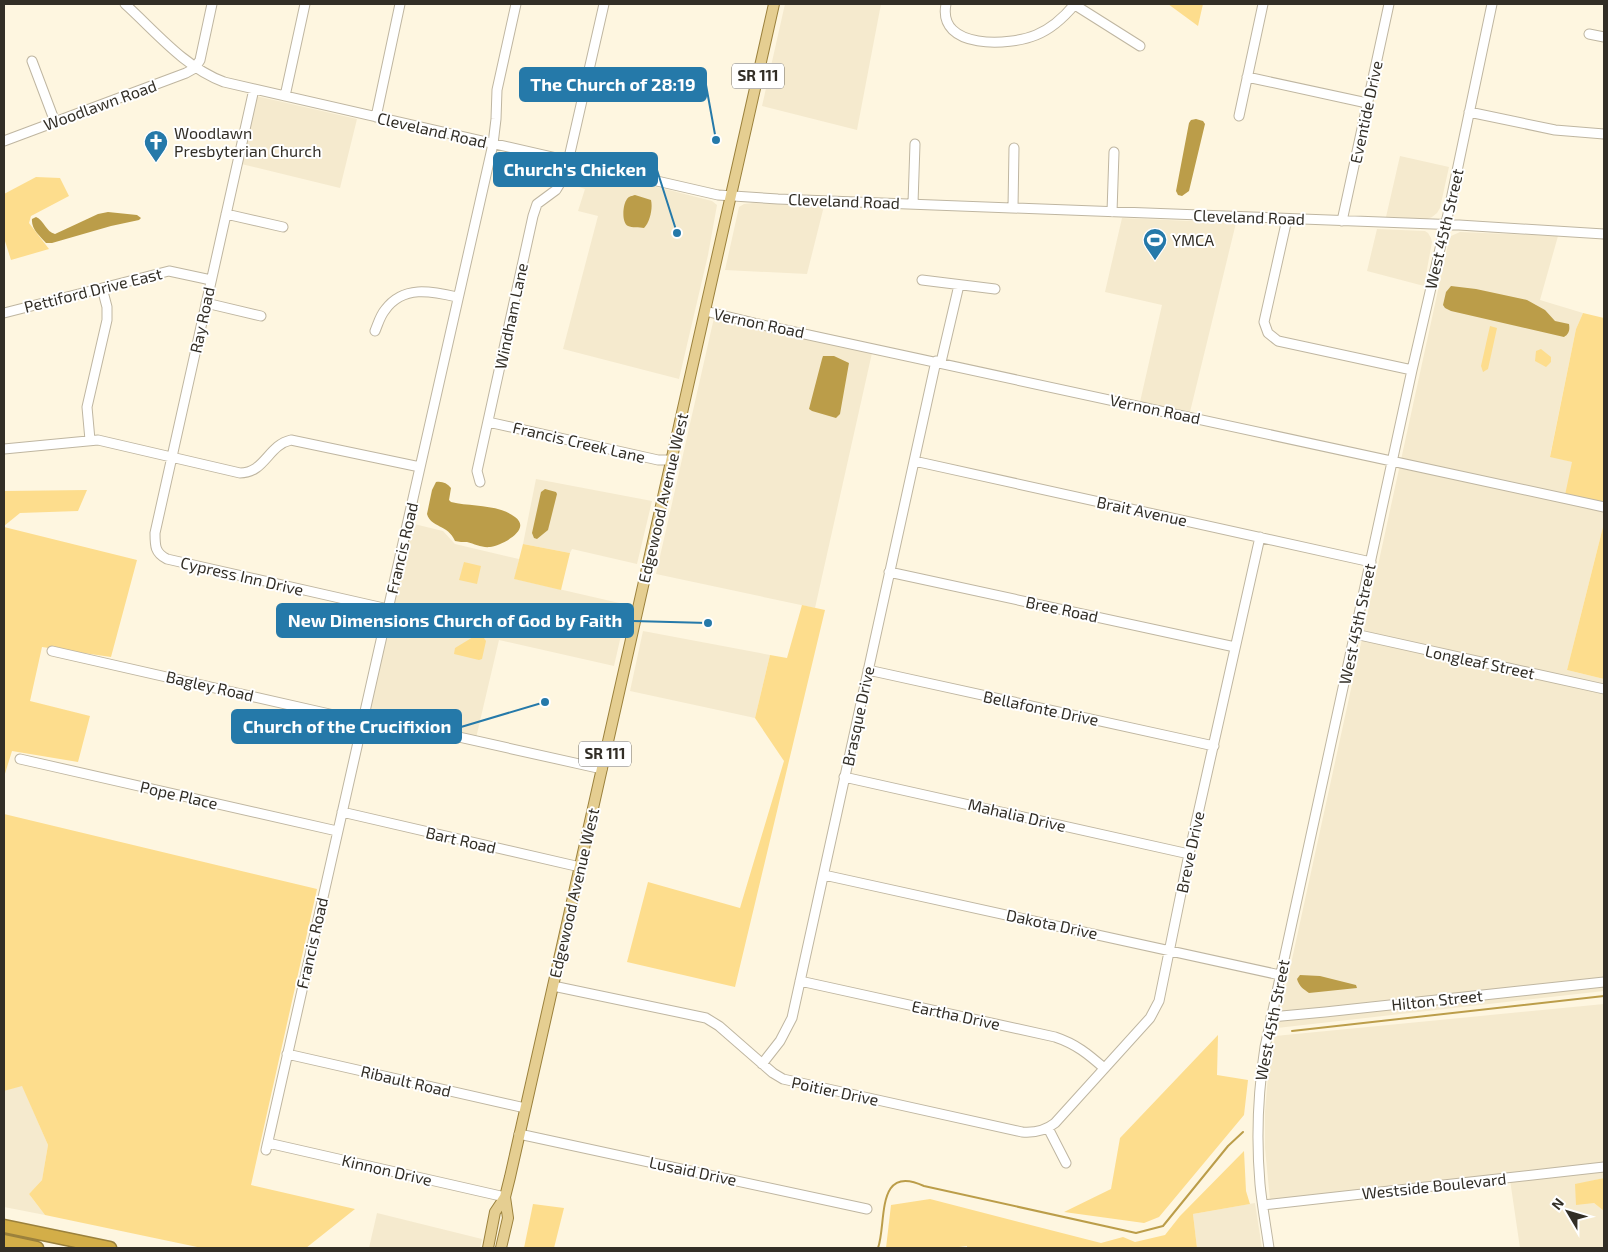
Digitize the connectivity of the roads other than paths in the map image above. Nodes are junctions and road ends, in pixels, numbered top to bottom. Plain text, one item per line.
1 (125, 4) edge
2 (212, 4) edge
3 (306, 4) edge
4 (400, 4) edge
5 (516, 4) edge
6 (604, 4) edge
7 (774, 4) edge
8 (946, 4) edge
9 (1075, 4) edge
10 (1263, 4) edge
11 (1389, 4) edge
12 (1492, 4) edge
13 (1589, 34) dead end
14 (1604, 38) edge
15 (1140, 46) dead end
16 (32, 61) dead end
17 (194, 68) junction
18 (1247, 77) junction
19 (254, 89) junction
20 (285, 96) junction
21 (1367, 103) junction
22 (1469, 112) junction
23 (1239, 116) dead end
24 (376, 117) junction
25 (55, 122) junction
26 (1604, 134) edge
27 (4, 141) edge
28 (493, 144) junction
29 (915, 144) dead end
30 (1014, 148) dead end
31 (1114, 152) dead end
32 (570, 160) junction
33 (730, 196) junction
34 (914, 203) junction
35 (1013, 207) junction
36 (1112, 212) junction
37 (226, 214) junction
38 (1287, 219) junction
39 (1342, 221) junction
40 (1445, 225) junction
41 (283, 228) dead end
42 (1604, 234) edge
43 (211, 280) junction
44 (922, 280) dead end
45 (959, 285) junction
46 (102, 288) junction
47 (995, 289) dead end
48 (457, 297) junction
49 (206, 303) junction
50 (705, 311) junction
51 (4, 313) edge
52 (261, 316) dead end
53 (375, 331) dead end
54 (939, 362) junction
55 (1412, 370) junction
56 (488, 422) junction
57 (90, 440) junction
58 (4, 449) edge
59 (172, 457) junction
60 (671, 460) junction
61 (914, 461) junction
62 (1393, 461) junction
63 (420, 467) junction
64 (480, 482) dead end
65 (1604, 507) edge
66 (1260, 538) junction
67 (157, 552) joint
68 (1371, 562) junction
69 (889, 572) junction
70 (388, 610) junction
71 (1355, 634) junction
72 (1235, 647) junction
73 (52, 651) dead end
74 (868, 670) junction
75 (1604, 688) edge
76 (363, 718) junction
77 (1214, 746) junction
78 (20, 759) dead end
79 (602, 769) junction
80 (844, 777) junction
81 (342, 812) junction
82 (337, 831) junction
83 (1189, 854) junction
84 (580, 867) junction
85 (824, 875) junction
86 (1170, 950) junction
87 (1280, 974) junction
88 (800, 981) junction
89 (1604, 982) edge
90 (553, 986) junction
91 (1270, 1017) junction
92 (287, 1054) junction
93 (762, 1064) junction
94 (1104, 1068) junction
95 (525, 1108) junction
96 (1048, 1128) junction
97 (519, 1134) junction
98 (267, 1146) joint
99 (1066, 1163) dead end
100 (1604, 1166) edge
101 (505, 1197) junction
102 (1263, 1205) junction
103 (867, 1209) dead end
104 (4, 1226) edge
105 (4, 1241) edge
106 (72, 1244) edge
107 (37, 1248) edge
108 (110, 1248) edge
109 (488, 1248) edge
110 (501, 1248) edge
111 (1269, 1248) edge

1 - 17 street, Cleveland Road
2 - 17 street
3 - 20 street
4 - 24 street
5 - 28 street, Francis Road
6 - 32 street, Windham Lane
7 - 33 main road, Edgewood Avenue West / SR 111
8 - 9 street
9 - 15 street
10 - 18 street
11 - 21 street, Eventide Drive
12 - 22 street, West 45th Street
13 - 14 street
16 - 25 street
17 - 19 street, Cleveland Road
17 - 25 street, Woodlawn Road
18 - 21 street
18 - 23 street
19 - 20 street, Cleveland Road
19 - 37 street, Ray Road
20 - 24 street, Cleveland Road
21 - 39 street, Eventide Drive
22 - 26 street
22 - 40 street, West 45th Street
24 - 28 street, Cleveland Road
25 - 27 street, Woodlawn Road
28 - 32 street, Cleveland Road
28 - 48 street, Francis Road
29 - 34 street
30 - 35 street
31 - 36 street
32 - 33 street, Cleveland Road
32 - 56 street, Windham Lane
33 - 34 street, Cleveland Road
33 - 50 main road, Edgewood Avenue West / SR 111
34 - 35 street, Cleveland Road
35 - 36 street, Cleveland Road
36 - 38 street, Cleveland Road
37 - 41 street
37 - 43 street, Ray Road
38 - 39 street, Cleveland Road
38 - 55 street
39 - 40 street, Cleveland Road
40 - 42 street, Cleveland Road
40 - 55 street, West 45th Street
43 - 46 street, Pettiford Drive East
43 - 49 street, Ray Road
44 - 45 street
45 - 47 street
45 - 54 street, Brasque Drive
46 - 51 street, Pettiford Drive East
46 - 57 street
48 - 53 street
48 - 63 street, Francis Road
49 - 52 street
49 - 59 street, Ray Road
50 - 54 street, Vernon Road
50 - 60 main road, Edgewood Avenue West / SR 111
54 - 61 street, Brasque Drive
54 - 62 street, Vernon Road
55 - 62 street, West 45th Street
56 - 60 street, Francis Creek Lane
56 - 64 street, Windham Lane
57 - 58 street
57 - 59 street
59 - 63 street
59 - 67 street, Ray Road
60 - 79 main road, Edgewood Avenue West / SR 111
61 - 66 street, Brait Avenue
61 - 69 street, Brasque Drive
62 - 65 street, Vernon Road
62 - 68 street, West 45th Street
63 - 70 street, Francis Road
66 - 68 street, Brait Avenue
66 - 72 street, Breve Drive
67 - 70 street, Cypress Inn Drive
68 - 71 street, West 45th Street
69 - 72 street, Bree Road
69 - 74 street, Brasque Drive
70 - 76 street, Francis Road
71 - 75 street, Longleaf Street
71 - 87 street, West 45th Street
72 - 77 street, Breve Drive
73 - 76 street, Bagley Road
74 - 77 street, Bellafonte Drive
74 - 80 street, Brasque Drive
76 - 79 street, Bagley Road
76 - 81 street, Francis Road
77 - 83 street, Breve Drive
78 - 82 street, Pope Place
79 - 84 main road, Edgewood Avenue West / SR 111
80 - 83 street, Mahalia Drive
80 - 85 street, Brasque Drive
81 - 82 street, Francis Road
81 - 84 street, Bart Road
82 - 92 street, Francis Road
83 - 86 street, Breve Drive
84 - 90 main road, Edgewood Avenue West / SR 111
85 - 86 street, Dakota Drive
85 - 88 street, Brasque Drive
86 - 87 street, Dakota Drive
86 - 94 street, Breve Drive
87 - 91 street, West 45th Street
88 - 93 street, Brasque Drive
88 - 94 street, Eartha Drive
89 - 91 street, Hilton Street
90 - 93 street, Poitier Drive
90 - 95 main road, Edgewood Avenue West / SR 111
91 - 102 street, West 45th Street
92 - 95 street, Ribault Road
92 - 98 street, Francis Road
93 - 96 street, Poitier Drive
94 - 96 street, Breve Drive
95 - 97 main road, Edgewood Avenue West / SR 111
96 - 99 street
97 - 101 main road, Edgewood Avenue West / SR 111
97 - 103 street, Lusaid Drive
98 - 101 street, Kinnon Drive
100 - 102 street, Westside Boulevard
101 - 109 main road, Edgewood Avenue West / SR 111
101 - 110 main road, Edgewood Avenue West / SR 111
102 - 111 street, West 45th Street
104 - 106 highway
105 - 107 highway
106 - 108 highway

